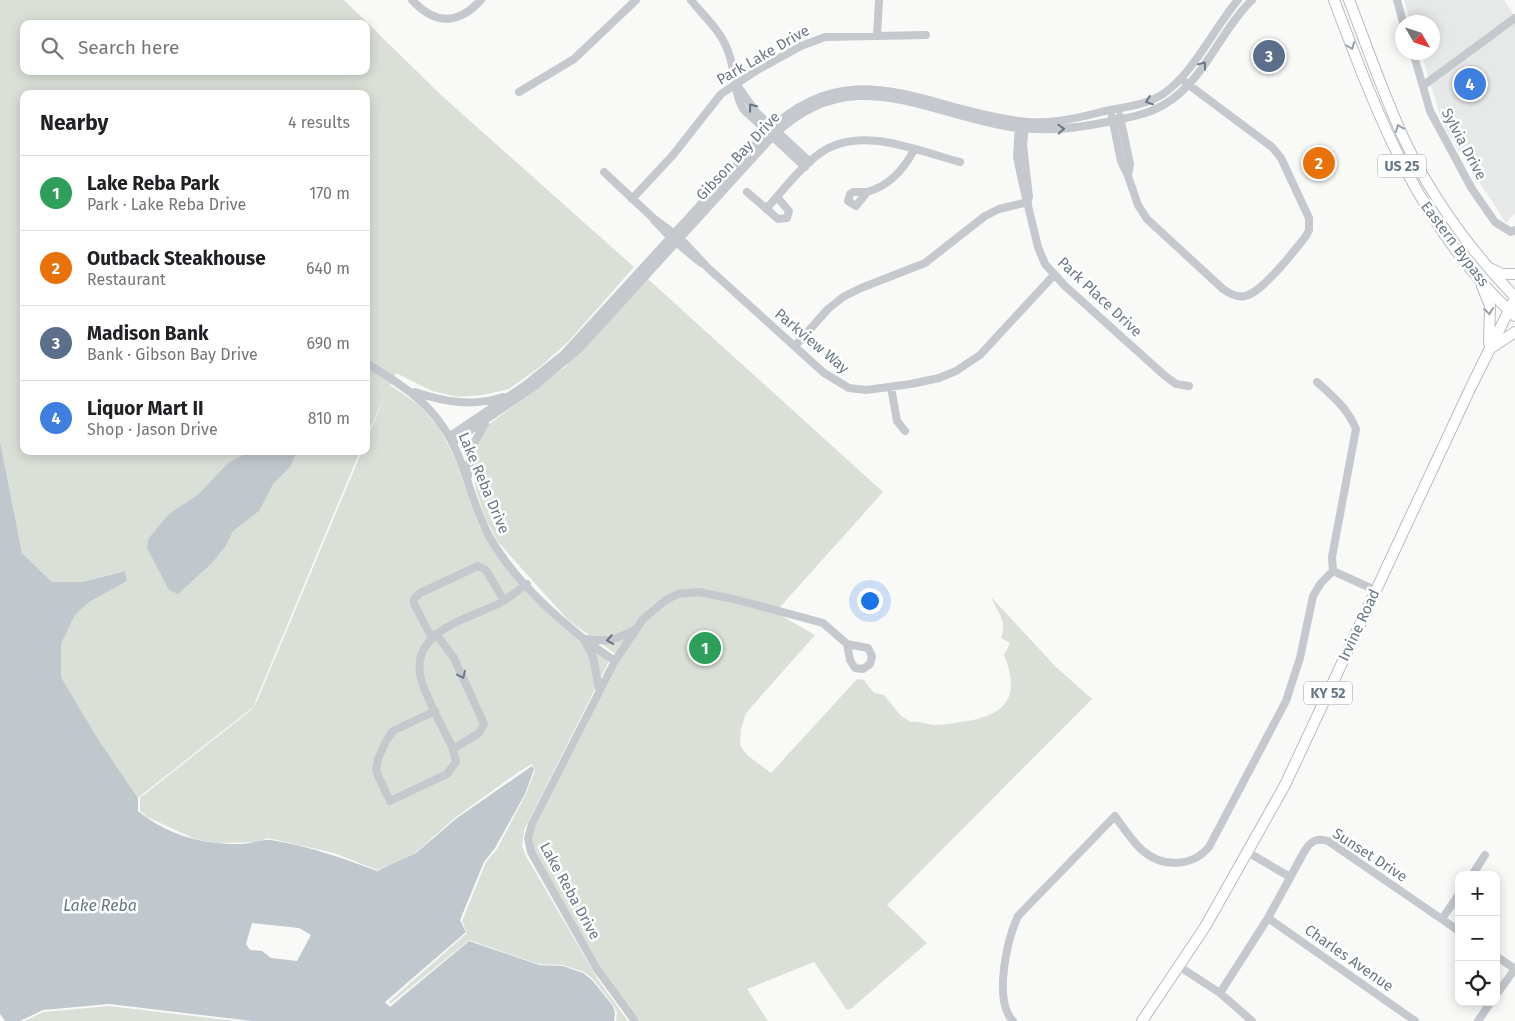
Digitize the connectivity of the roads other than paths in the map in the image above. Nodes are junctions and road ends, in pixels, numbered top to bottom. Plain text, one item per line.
1 (412, 0) edge
2 (481, 0) edge
3 (636, 0) edge
4 (691, 0) edge
5 (879, 0) edge
6 (1238, 0) edge
7 (1252, 0) edge
8 (1334, 0) edge
9 (1349, 0) edge
10 (1396, 0) edge
11 (1401, 15) edge
12 (1515, 18) edge
13 (877, 35) junction
14 (926, 35) dead end
15 (1416, 60) edge
16 (1180, 78) junction
17 (736, 83) junction
18 (1188, 85) junction
19 (1424, 85) junction
20 (520, 92) dead end
21 (1114, 110) junction
22 (1116, 120) junction
23 (1022, 125) junction
24 (772, 132) junction
25 (914, 150) junction
26 (960, 162) dead end
27 (807, 164) junction
28 (604, 172) dead end
29 (747, 192) dead end
30 (867, 192) dead end
31 (777, 197) junction
32 (632, 199) junction
33 (1028, 202) junction
34 (766, 209) junction
35 (1515, 230) edge
36 (675, 238) junction
37 (1482, 262) junction
38 (1476, 274) junction
39 (1515, 274) edge
40 (1054, 275) junction
41 (1515, 298) edge
42 (1512, 313) edge
43 (1515, 332) edge
44 (794, 346) junction
45 (1488, 350) junction
46 (566, 357) junction
47 (370, 366) edge
48 (1316, 382) dead end
49 (1189, 386) dead end
50 (891, 387) junction
51 (406, 389) junction
52 (512, 394) junction
53 (490, 417) junction
54 (905, 431) dead end
55 (451, 439) junction
56 (468, 483) junction
57 (1333, 571) junction
58 (526, 584) junction
59 (1375, 590) junction
60 (504, 601) junction
61 (635, 630) junction
62 (434, 636) junction
63 (584, 639) junction
64 (847, 644) dead end
65 (615, 660) junction
66 (599, 689) junction
67 (435, 711) junction
68 (453, 749) junction
69 (1249, 853) junction
70 (1485, 855) dead end
71 (1475, 871) edge
72 (1290, 877) junction
73 (1455, 900) edge
74 (1268, 918) junction
75 (1442, 918) junction
76 (1455, 928) edge
77 (1500, 959) edge
78 (1180, 967) junction
79 (1515, 969) edge
80 (1500, 990) edge
81 (1220, 993) junction
82 (1488, 1006) edge
83 (635, 1021) edge
84 (1013, 1021) edge
85 (1142, 1021) edge
86 (1252, 1021) edge
87 (1415, 1021) edge
88 (1478, 1021) edge

1 - 2 street
3 - 20 street
4 - 17 street
5 - 13 street
6 - 16 street, Gibson Bay Drive
18 -> 7 street, Gibson Bay Drive
8 -> 38 main road, Eastern Bypass / US 25
37 -> 9 main road, Eastern Bypass / US 25
10 - 11 street
12 - 19 street
13 - 14 street, Park Lake Drive
13 - 17 street, Park Lake Drive
15 - 19 street, Sylvia Drive
16 - 18 street
16 -> 21 street, Gibson Bay Drive
17 - 24 street
17 - 32 street, Park Lake Drive
18 - 22 street, Gibson Bay Drive
18 - 22 street
19 - 35 street, Sylvia Drive
21 - 22 street
21 - 23 street, Gibson Bay Drive
23 -> 22 street, Gibson Bay Drive
23 - 24 street, Gibson Bay Drive
23 - 33 street, Park Place Drive
24 - 27 street
24 - 36 street, Gibson Bay Drive
25 - 26 street
25 - 27 street
25 - 30 street
27 - 31 street
28 - 32 street, Parkview Way
29 - 34 street
31 - 34 street
31 - 34 street
32 - 36 street, Parkview Way
33 - 40 street, Park Place Drive
33 - 44 street
36 - 44 street, Parkview Way
36 - 46 street, Gibson Bay Drive
37 - 39 main road
37 - 41 main road, Eastern Bypass / US 25
38 - 42 main road, Eastern Bypass / US 25
38 -> 45 main road
40 - 49 street, Park Place Drive
40 - 50 street, Parkview Way
41 - 42 main road, Irvine Road / KY 52
42 - 45 main road, Irvine Road / KY 52
43 - 45 main road
44 - 50 street, Parkview Way
45 - 59 main road, Irvine Road / KY 52
46 - 52 street, Gibson Bay Drive
46 - 53 street, Gibson Bay Drive
47 - 51 street, Lake Reba Drive
48 - 57 street
50 - 54 street
51 - 52 street
51 - 55 street, Lake Reba Drive
52 - 55 street, Gibson Bay Drive
53 - 55 street, Gibson Bay Drive
53 - 56 street
55 - 56 street, Lake Reba Drive
56 - 58 street, Lake Reba Drive
57 - 59 street
57 - 84 street
58 - 60 street
58 - 63 street, Lake Reba Drive
59 - 69 main road, Irvine Road / KY 52
60 - 62 street
60 - 62 street
61 -> 63 street
61 - 64 street, Lake Reba Drive
61 - 65 street, Lake Reba Drive
62 - 67 street
62 -> 68 street
63 - 65 street, Lake Reba Drive
63 - 66 street
65 - 66 street, Lake Reba Drive
66 - 83 street, Lake Reba Drive
67 - 68 street
67 - 68 street
69 - 72 street
69 - 78 main road, Irvine Road / KY 52
70 - 71 street
72 - 74 street, Sunset Drive
72 - 75 street, Sunset Drive
73 - 75 street
74 - 81 street, Sunset Drive
74 - 87 street, Charles Avenue
75 - 76 street, Sunset Drive
77 - 79 street
78 - 81 street
78 - 85 main road, Irvine Road / KY 52
79 - 80 street
81 - 86 street
82 - 88 street

